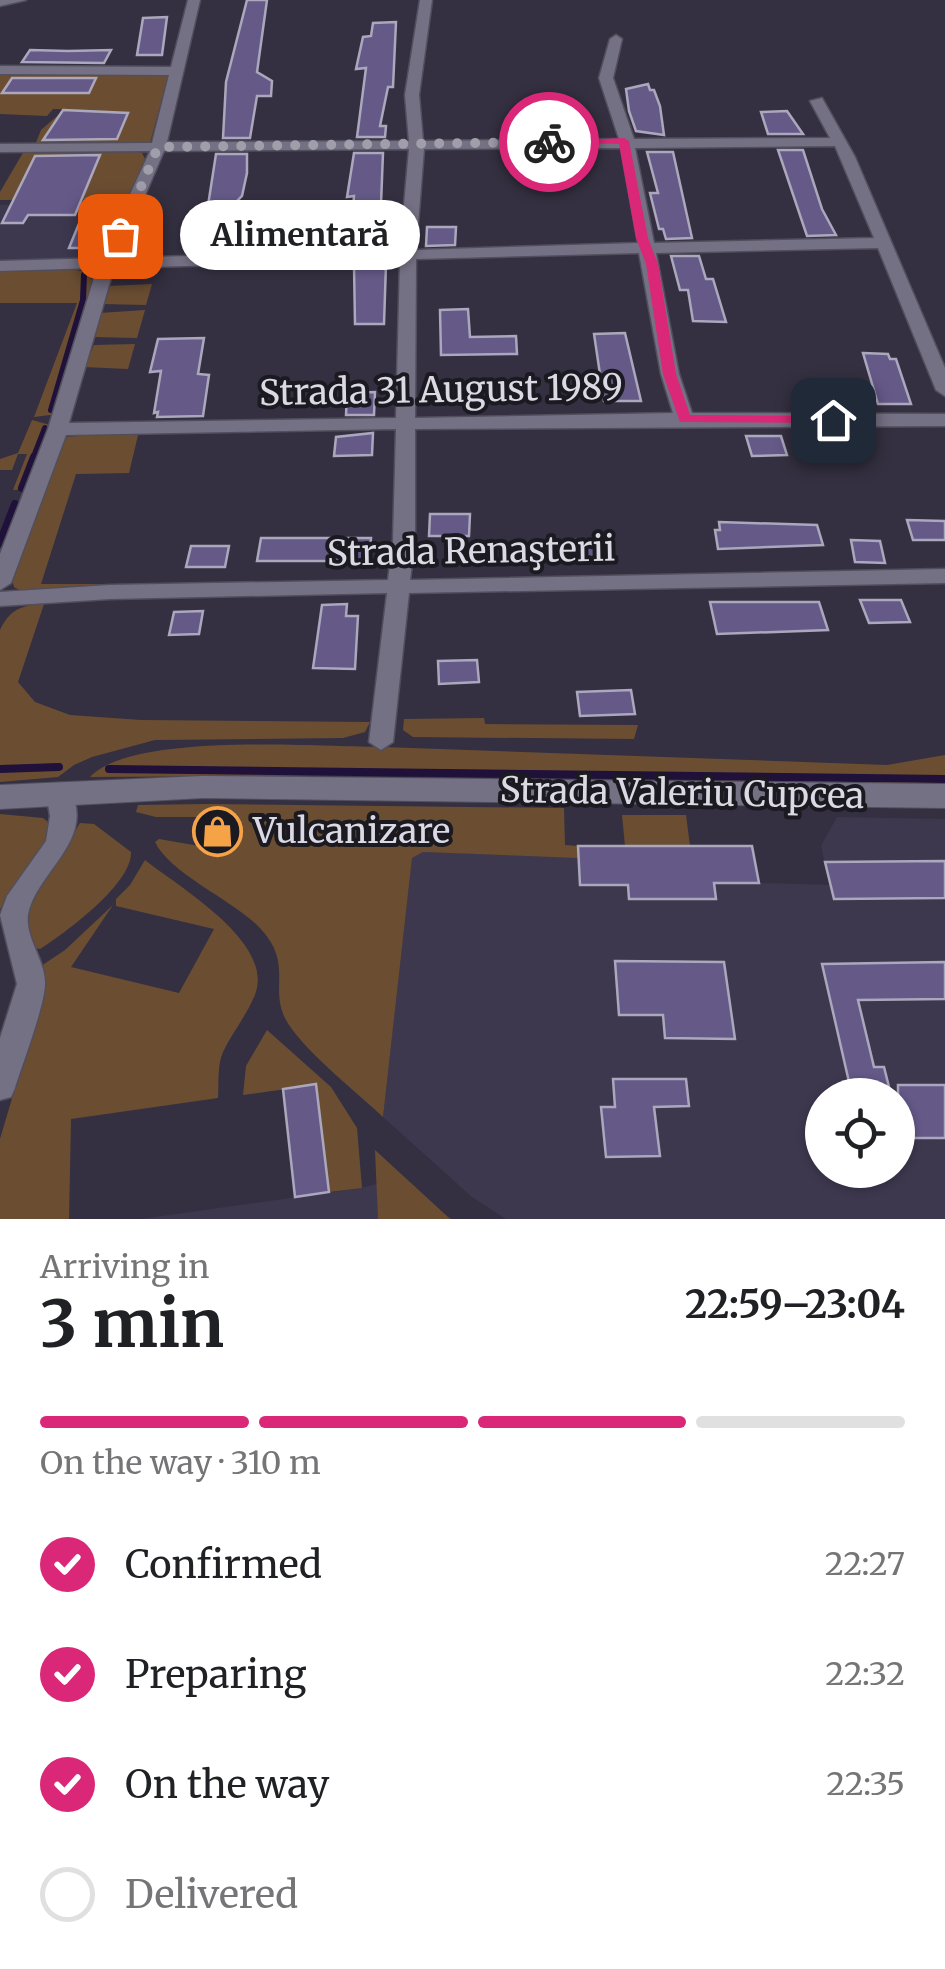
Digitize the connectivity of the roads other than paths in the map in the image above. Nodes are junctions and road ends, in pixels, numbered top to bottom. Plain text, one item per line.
1 (20, 0) edge
2 (194, 0) edge
3 (426, 0) edge
4 (0, 2) edge
5 (616, 39) dead end
6 (0, 70) edge
7 (176, 71) junction
8 (817, 101) dead end
9 (624, 141) junction
10 (841, 142) junction
11 (417, 144) junction
12 (158, 147) junction
13 (0, 148) edge
14 (882, 244) junction
15 (644, 247) junction
16 (408, 252) junction
17 (0, 266) edge
18 (106, 266) junction
19 (945, 390) edge
20 (684, 419) junction
21 (945, 420) edge
22 (406, 423) junction
23 (58, 429) junction
24 (945, 576) edge
25 (0, 583) edge
26 (397, 587) junction
27 (0, 600) edge
28 (381, 742) dead end
29 (59, 792) junction
30 (945, 796) edge
31 (0, 797) edge
32 (0, 1088) edge

1 - 4 street
2 - 7 street
3 - 11 street
5 - 9 street
6 - 7 street
7 - 12 street
8 - 10 street
9 - 10 street
9 - 11 street
9 - 15 street
10 - 14 street
11 - 12 street
11 - 16 street
12 - 13 street
12 - 18 street
14 - 15 street
14 - 19 street
15 - 16 street
15 - 20 street
16 - 18 street
16 - 22 street
17 - 18 street
18 - 23 street
20 - 21 street, Strada 31 August 1989
20 - 22 street, Strada 31 August 1989
22 - 23 street, Strada 31 August 1989
22 - 26 street
23 - 25 street
24 - 26 street, Strada Renaşterii
26 - 27 street, Strada Renaşterii
26 - 28 street
29 - 30 main road, Strada Valeriu Cupcea
29 - 31 main road, Strada Valeriu Cupcea
29 - 32 street

